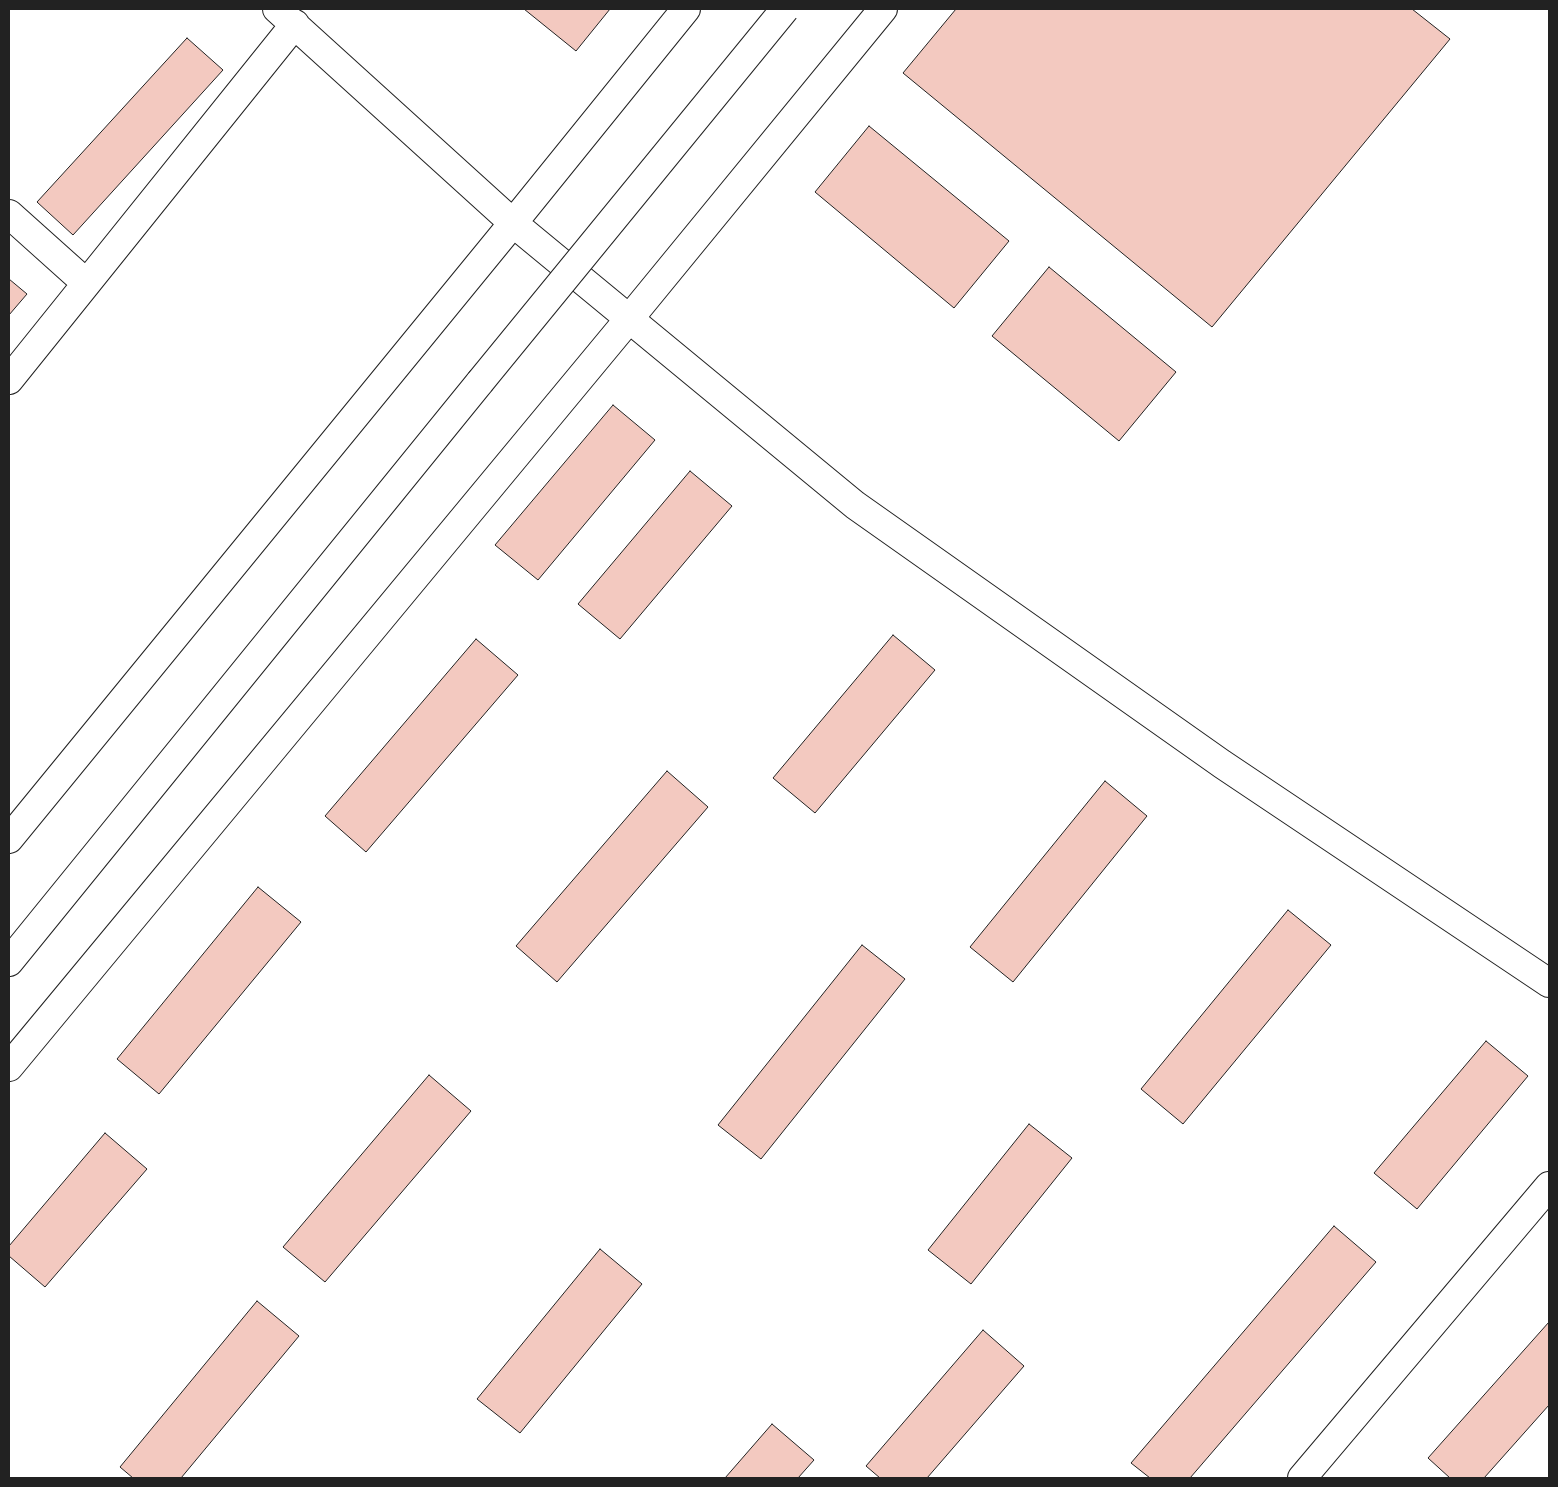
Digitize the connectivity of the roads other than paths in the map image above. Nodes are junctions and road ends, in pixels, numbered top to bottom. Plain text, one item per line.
1 (686, 9) edge
2 (785, 9) edge
3 (883, 9) edge
4 (286, 16) edge
5 (9, 214) edge
6 (513, 223) junction
7 (86, 283) junction
8 (629, 320) junction
9 (9, 380) edge
10 (9, 839) edge
11 (9, 962) edge
12 (1549, 983) edge
13 (9, 1067) edge
14 (1549, 1186) edge
15 (1302, 1478) edge

1 - 6 street
2 - 11 street, bridge
3 - 8 street
4 - 6 street
4 - 7 street
5 - 7 street
6 - 8 street
6 - 10 street
7 - 9 street
8 - 12 street
8 - 13 street
14 - 15 street

